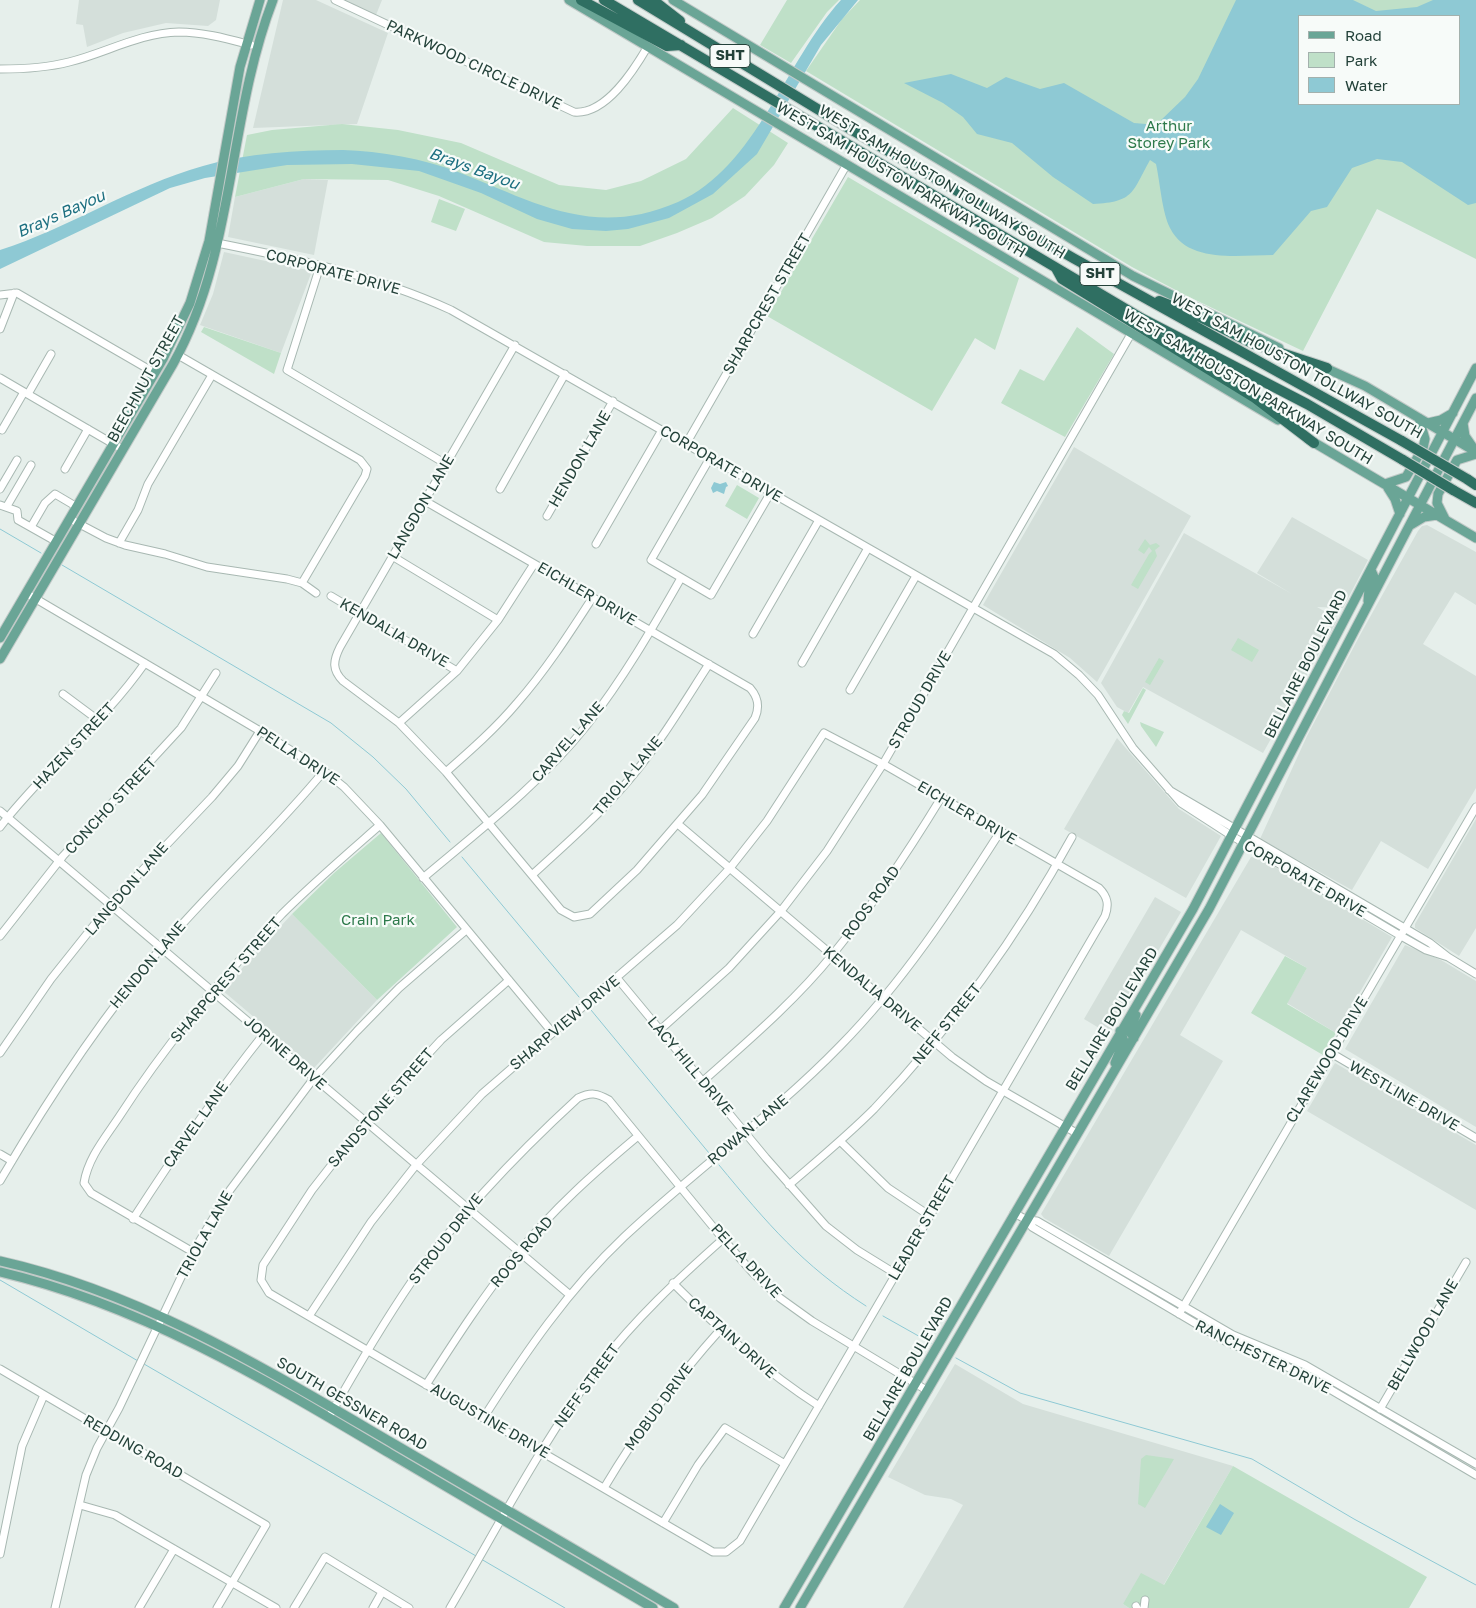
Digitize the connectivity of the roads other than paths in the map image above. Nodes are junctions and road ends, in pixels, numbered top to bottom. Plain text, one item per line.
1 (260, 0) edge
2 (273, 0) edge
3 (335, 0) edge
4 (569, 0) edge
5 (581, 0) edge
6 (604, 0) edge
7 (638, 0) edge
8 (653, 0) edge
9 (673, 0) edge
10 (692, 32) junction
11 (246, 44) junction
12 (680, 45) junction
13 (648, 46) junction
14 (257, 47) junction
15 (0, 68) edge
16 (232, 114) junction
17 (242, 115) junction
18 (847, 164) junction
19 (214, 242) junction
20 (320, 266) junction
21 (1056, 267) junction
22 (1119, 285) junction
23 (14, 293) junction
24 (0, 295) edge
25 (186, 314) junction
26 (196, 318) junction
27 (0, 329) edge
28 (1131, 334) junction
29 (515, 345) junction
30 (51, 354) dead end
31 (178, 355) junction
32 (1327, 368) junction
33 (1476, 368) edge
34 (155, 373) junction
35 (565, 374) junction
36 (212, 375) junction
37 (0, 378) edge
38 (149, 384) junction
39 (158, 389) junction
40 (26, 393) junction
41 (1476, 398) edge
42 (613, 402) junction
43 (1453, 412) junction
44 (1419, 417) junction
45 (1428, 423) junction
46 (1463, 423) junction
47 (88, 429) junction
48 (2, 430) dead end
49 (662, 430) junction
50 (1443, 432) junction
51 (1455, 439) junction
52 (1314, 442) junction
53 (114, 444) junction
54 (686, 444) junction
55 (122, 450) junction
56 (1476, 452) edge
57 (710, 458) junction
58 (17, 460) dead end
59 (446, 464) junction
60 (31, 465) dead end
61 (65, 468) dead end
62 (1385, 484) junction
63 (1476, 485) edge
64 (500, 488) dead end
65 (0, 489) edge
66 (771, 492) junction
67 (1408, 498) junction
68 (425, 501) junction
69 (1476, 503) edge
70 (4, 505) edge
71 (1420, 505) junction
72 (77, 507) junction
73 (1400, 514) junction
74 (547, 516) dead end
75 (1441, 517) junction
76 (70, 519) junction
77 (819, 520) junction
78 (79, 524) junction
79 (1409, 526) junction
80 (31, 527) junction
81 (1476, 538) edge
82 (57, 542) junction
83 (119, 543) junction
84 (596, 544) dead end
85 (868, 548) junction
86 (392, 556) junction
87 (534, 564) junction
88 (1371, 570) junction
89 (916, 576) junction
90 (681, 578) junction
91 (302, 583) junction
92 (26, 593) junction
93 (316, 593) dead end
94 (331, 596) dead end
95 (593, 598) junction
96 (36, 599) junction
97 (1368, 604) junction
98 (973, 608) junction
99 (360, 613) junction
100 (498, 620) junction
101 (651, 631) junction
102 (753, 634) dead end
103 (0, 638) edge
104 (1332, 643) junction
105 (0, 659) edge
106 (802, 662) dead end
107 (144, 663) junction
108 (708, 664) junction
109 (457, 670) junction
110 (216, 673) dead end
111 (1316, 674) junction
112 (1326, 683) junction
113 (850, 690) dead end
114 (63, 694) dead end
115 (202, 697) junction
116 (1314, 708) junction
117 (98, 720) junction
118 (400, 723) junction
119 (260, 731) junction
120 (824, 733) joint
121 (883, 764) junction
122 (324, 771) junction
123 (446, 772) junction
124 (941, 798) junction
125 (1476, 807) edge
126 (0, 811) edge
127 (8, 817) junction
128 (489, 823) junction
129 (380, 825) junction
130 (679, 825) junction
131 (0, 827) edge
132 (1000, 832) junction
133 (1234, 833) junction
134 (1072, 837) dead end
135 (1246, 840) junction
136 (59, 861) junction
137 (1057, 864) junction
138 (730, 868) junction
139 (532, 876) junction
140 (423, 878) junction
141 (1106, 898) joint
142 (110, 904) junction
143 (1193, 909) junction
144 (781, 911) junction
145 (1205, 916) junction
146 (466, 930) junction
147 (1403, 932) junction
148 (0, 936) edge
149 (161, 948) junction
150 (832, 955) junction
151 (1476, 974) edge
152 (617, 978) junction
153 (509, 980) junction
154 (1151, 980) junction
155 (213, 991) junction
156 (883, 999) junction
157 (660, 1030) junction
158 (1120, 1031) junction
159 (552, 1032) junction
160 (264, 1035) junction
161 (1134, 1038) junction
162 (934, 1042) junction
163 (0, 1053) edge
164 (1331, 1053) junction
165 (1116, 1068) junction
166 (314, 1078) junction
167 (703, 1081) junction
168 (1003, 1091) junction
169 (598, 1094) joint
170 (366, 1122) junction
171 (1064, 1126) junction
172 (745, 1133) junction
173 (1078, 1134) junction
174 (638, 1136) junction
175 (1476, 1138) edge
176 (840, 1141) junction
177 (0, 1154) edge
178 (12, 1161) junction
179 (416, 1165) junction
180 (0, 1181) edge
181 (789, 1184) junction
182 (680, 1187) junction
183 (468, 1208) junction
184 (1014, 1213) junction
185 (930, 1216) junction
186 (133, 1219) junction
187 (1027, 1220) junction
188 (723, 1239) junction
189 (1072, 1242) junction
190 (1068, 1249) junction
191 (193, 1252) junction
192 (519, 1252) junction
193 (1105, 1260) junction
194 (0, 1261) edge
195 (1466, 1262) dead end
196 (1100, 1269) junction
197 (0, 1272) edge
198 (896, 1274) junction
199 (67, 1278) junction
200 (261, 1280) joint
201 (673, 1283) junction
202 (63, 1289) junction
203 (570, 1295) junction
204 (1183, 1306) junction
205 (1178, 1314) junction
206 (309, 1316) junction
207 (162, 1317) junction
208 (158, 1327) junction
209 (720, 1330) junction
210 (1243, 1340) junction
211 (853, 1347) junction
212 (1240, 1348) junction
213 (367, 1350) junction
214 (248, 1360) junction
215 (0, 1369) edge
216 (244, 1370) junction
217 (1322, 1375) junction
218 (1318, 1382) junction
219 (915, 1383) junction
220 (426, 1384) junction
221 (928, 1391) junction
222 (44, 1395) junction
223 (819, 1406) junction
224 (334, 1409) junction
225 (1380, 1409) junction
226 (328, 1417) junction
227 (484, 1417) junction
228 (1395, 1423) junction
229 (107, 1432) junction
230 (542, 1452) junction
231 (1454, 1452) junction
232 (870, 1460) junction
233 (1450, 1460) junction
234 (785, 1464) junction
235 (1476, 1464) edge
236 (883, 1467) junction
237 (1476, 1475) edge
238 (604, 1488) junction
239 (80, 1505) junction
240 (508, 1510) junction
241 (502, 1520) junction
242 (663, 1523) junction
243 (823, 1542) junction
244 (835, 1548) junction
245 (174, 1549) junction
246 (726, 1552) joint
247 (0, 1554) edge
248 (592, 1560) junction
249 (587, 1569) junction
250 (232, 1583) junction
251 (382, 1592) junction
252 (1145, 1600) dead end
253 (671, 1607) edge
254 (55, 1608) edge
255 (139, 1608) edge
256 (217, 1608) edge
257 (276, 1608) edge
258 (294, 1608) edge
259 (373, 1608) edge
260 (409, 1608) edge
261 (450, 1608) edge
262 (653, 1608) edge
263 (784, 1608) edge
264 (800, 1608) edge
265 (1144, 1608) edge

1 - 11 main road, BEECHNUT STREET
2 - 14 main road, BEECHNUT STREET
3 - 13 street, PARKWOOD CIRCLE DRIVE
4 - 13 main road, WEST SAM HOUSTON PARKWAY SOUTH
5 - 12 highway
6 - 12 highway, WEST SAM HOUSTON TOLLWAY SOUTH / SHT
7 - 10 highway, WEST SAM HOUSTON TOLLWAY SOUTH / SHT
8 - 10 highway
9 - 32 main road
10 - 22 highway, WEST SAM HOUSTON TOLLWAY SOUTH / SHT
11 - 14 street
11 - 15 street
11 - 16 main road, BEECHNUT STREET
12 - 21 highway, WEST SAM HOUSTON TOLLWAY SOUTH / SHT
13 - 18 main road, WEST SAM HOUSTON PARKWAY SOUTH
14 - 17 main road, BEECHNUT STREET
16 - 17 main road
16 - 19 main road, BEECHNUT STREET
17 - 19 main road, BEECHNUT STREET
18 - 28 main road, WEST SAM HOUSTON PARKWAY SOUTH
18 - 54 street, SHARPCREST STREET
19 - 20 street, CORPORATE DRIVE
19 - 25 main road, BEECHNUT STREET
19 - 26 main road, BEECHNUT STREET
20 - 29 street, CORPORATE DRIVE
20 - 59 street
21 - 52 highway
21 - 69 highway, WEST SAM HOUSTON TOLLWAY SOUTH / SHT, bridge
22 - 32 highway
22 - 63 highway, WEST SAM HOUSTON TOLLWAY SOUTH / SHT, bridge
23 - 24 street
23 - 27 street
23 - 34 street
25 - 26 main road
25 - 34 main road, BEECHNUT STREET
26 - 31 main road, BEECHNUT STREET
28 - 52 main road, WEST SAM HOUSTON PARKWAY SOUTH
28 - 98 street, STROUD DRIVE
29 - 35 street, CORPORATE DRIVE
29 - 59 street, LANGDON LANE
30 - 40 street
31 - 36 street
31 - 39 main road, BEECHNUT STREET
32 - 44 main road
33 - 43 main road, BELLAIRE BOULEVARD
34 - 38 main road, BEECHNUT STREET
35 - 42 street, CORPORATE DRIVE
35 - 64 street
36 - 83 street
36 - 91 street
37 - 40 street
38 - 39 main road
38 - 53 main road, BEECHNUT STREET
39 - 55 main road, BEECHNUT STREET
40 - 47 street
40 - 48 street
41 - 46 main road, BELLAIRE BOULEVARD
42 - 49 street, CORPORATE DRIVE
42 - 74 street, HENDON LANE
43 - 45 main road
43 - 50 main road, BELLAIRE BOULEVARD
44 - 45 main road
44 - 62 main road
45 - 50 main road
46 - 51 main road, BELLAIRE BOULEVARD
46 - 56 main road
47 - 53 street
47 - 61 street
49 - 54 street, CORPORATE DRIVE
49 - 84 street
50 - 51 main road
50 - 67 main road, BELLAIRE BOULEVARD
51 - 56 main road
51 - 71 main road, BELLAIRE BOULEVARD
52 - 62 main road, WEST SAM HOUSTON PARKWAY SOUTH
53 - 55 street
53 - 72 main road, BEECHNUT STREET
54 - 57 street, CORPORATE DRIVE
55 - 78 main road, BEECHNUT STREET
56 - 75 main road
57 - 66 street, CORPORATE DRIVE
57 - 90 street
58 - 65 street
59 - 68 street, LANGDON LANE
60 - 70 street
62 - 67 main road, WEST SAM HOUSTON PARKWAY SOUTH
62 - 73 main road
66 - 77 street, CORPORATE DRIVE
66 - 90 street
67 - 71 main road, WEST SAM HOUSTON PARKWAY SOUTH
67 - 73 main road, BELLAIRE BOULEVARD
68 - 86 street, LANGDON LANE
68 - 87 street, EICHLER DRIVE
70 - 80 street
71 - 75 main road, WEST SAM HOUSTON PARKWAY SOUTH
71 - 79 main road, BELLAIRE BOULEVARD
72 - 76 main road, BEECHNUT STREET
72 - 80 street
73 - 88 main road, BELLAIRE BOULEVARD
75 - 79 main road
75 - 81 main road, WEST SAM HOUSTON PARKWAY SOUTH
76 - 78 street
76 - 82 main road, BEECHNUT STREET
77 - 85 street, CORPORATE DRIVE
77 - 102 street
78 - 83 street
78 - 96 main road, BEECHNUT STREET
79 - 97 main road, BELLAIRE BOULEVARD
80 - 82 street
82 - 92 main road, BEECHNUT STREET
83 - 91 street
85 - 89 street, CORPORATE DRIVE
85 - 106 street
86 - 99 street, LANGDON LANE
86 - 100 street
87 - 95 street, EICHLER DRIVE
87 - 100 street
88 - 97 main road
88 - 104 main road, BELLAIRE BOULEVARD
89 - 98 street, CORPORATE DRIVE
89 - 113 street
90 - 101 street, CARVEL LANE
91 - 93 street
92 - 96 street, PELLA DRIVE
92 - 103 main road, BEECHNUT STREET
94 - 99 street, KENDALIA DRIVE
95 - 101 street, EICHLER DRIVE
95 - 123 street
96 - 105 main road, BEECHNUT STREET
96 - 107 street, PELLA DRIVE
97 - 112 main road, BELLAIRE BOULEVARD
98 - 121 street, STROUD DRIVE
98 - 133 street, CORPORATE DRIVE
99 - 109 street, KENDALIA DRIVE
99 - 118 street, LANGDON LANE
100 - 109 street
101 - 108 street, EICHLER DRIVE
101 - 128 street, CARVEL LANE
104 - 111 main road, BELLAIRE BOULEVARD
104 - 112 main road
107 - 115 street, PELLA DRIVE
107 - 117 street, HAZEN STREET
108 - 130 street, EICHLER DRIVE
108 - 139 street, TRIOLA LANE
109 - 118 street
110 - 115 street, CONCHO STREET
111 - 116 main road
111 - 133 main road, BELLAIRE BOULEVARD
112 - 116 main road, BELLAIRE BOULEVARD
114 - 117 street
115 - 119 street, PELLA DRIVE
115 - 136 street, CONCHO STREET
116 - 135 main road, BELLAIRE BOULEVARD
117 - 127 street, HAZEN STREET
118 - 123 street
119 - 122 street, PELLA DRIVE
119 - 142 street, LANGDON LANE
120 - 121 street, EICHLER DRIVE
120 - 138 street, SHARPVIEW DRIVE
121 - 124 street, EICHLER DRIVE
121 - 144 street, STROUD DRIVE
122 - 129 street, PELLA DRIVE
122 - 149 street, HENDON LANE
123 - 128 street
124 - 132 street, EICHLER DRIVE
124 - 150 street, ROOS ROAD
125 - 147 street, CLAREWOOD DRIVE
126 - 127 street, JORINE DRIVE
127 - 131 street, HAZEN STREET
127 - 136 street, JORINE DRIVE
128 - 139 street
128 - 140 street, CARVEL LANE
129 - 140 street, PELLA DRIVE
129 - 155 street, SHARPCREST STREET
130 - 138 street, KENDALIA DRIVE
130 - 139 street
132 - 137 street, EICHLER DRIVE
132 - 156 street, ROWAN LANE
133 - 135 street, CORPORATE DRIVE
133 - 143 main road, BELLAIRE BOULEVARD
134 - 137 street, NEFF STREET
135 - 145 main road, BELLAIRE BOULEVARD
135 - 147 street, CORPORATE DRIVE
136 - 142 street, JORINE DRIVE
136 - 148 street, CONCHO STREET
137 - 141 street, EICHLER DRIVE
137 - 162 street, NEFF STREET
138 - 144 street, KENDALIA DRIVE
138 - 152 street, SHARPVIEW DRIVE
140 - 146 street, PELLA DRIVE
141 - 168 street, LEADER STREET
142 - 149 street, JORINE DRIVE
142 - 163 street, LANGDON LANE
143 - 145 main road
143 - 154 main road, BELLAIRE BOULEVARD
144 - 150 street, KENDALIA DRIVE
144 - 157 street, STROUD DRIVE
145 - 161 main road, BELLAIRE BOULEVARD
146 - 153 street, PELLA DRIVE
146 - 166 street, TRIOLA LANE
147 - 151 street, CORPORATE DRIVE
147 - 164 street, CLAREWOOD DRIVE
149 - 155 street, JORINE DRIVE
149 - 178 street, HENDON LANE
150 - 156 street, KENDALIA DRIVE
150 - 167 street, ROOS ROAD
152 - 157 street, LACY HILL DRIVE
152 - 159 street, SHARPVIEW DRIVE
153 - 159 street, PELLA DRIVE
153 - 170 street, SANDSTONE STREET
154 - 158 main road, BELLAIRE BOULEVARD
154 - 161 main road
155 - 160 street, JORINE DRIVE
155 - 186 street, SHARPCREST STREET
156 - 162 street, KENDALIA DRIVE
156 - 172 street, ROWAN LANE
157 - 167 street, LACY HILL DRIVE
158 - 165 main road
158 - 171 main road, BELLAIRE BOULEVARD
159 - 179 street, SHARPVIEW DRIVE
160 - 166 street, JORINE DRIVE
160 - 186 street, CARVEL LANE
161 - 165 main road, BELLAIRE BOULEVARD
162 - 168 street, KENDALIA DRIVE
162 - 176 street, NEFF STREET
164 - 175 street, WESTLINE DRIVE
164 - 204 street, CLAREWOOD DRIVE
165 - 173 main road, BELLAIRE BOULEVARD
166 - 170 street, JORINE DRIVE
166 - 191 street, TRIOLA LANE
167 - 172 street, LACY HILL DRIVE
168 - 171 street, KENDALIA DRIVE
168 - 185 street, LEADER STREET
169 - 174 street, PELLA DRIVE
169 - 183 street, STROUD DRIVE
170 - 179 street, JORINE DRIVE
170 - 200 street, SANDSTONE STREET
171 - 173 street, KENDALIA DRIVE
171 - 184 main road, BELLAIRE BOULEVARD
172 - 181 street, LACY HILL DRIVE
172 - 182 street, ROWAN LANE
173 - 187 main road, BELLAIRE BOULEVARD
174 - 182 street, PELLA DRIVE
174 - 192 street, ROOS ROAD
176 - 181 street, NEFF STREET
176 - 185 street
177 - 178 street
178 - 180 street, HENDON LANE
179 - 183 street, JORINE DRIVE
179 - 206 street, SHARPVIEW DRIVE
181 - 198 street, LACY HILL DRIVE
182 - 188 street, PELLA DRIVE
182 - 203 street, ROWAN LANE
183 - 192 street, JORINE DRIVE
183 - 213 street, STROUD DRIVE
184 - 187 street, RANCHESTER DRIVE
184 - 219 main road, BELLAIRE BOULEVARD
185 - 198 street, LEADER STREET
186 - 191 street
187 - 189 street, RANCHESTER DRIVE
187 - 190 street, RANCHESTER DRIVE
187 - 221 main road, BELLAIRE BOULEVARD
188 - 201 street, NEFF STREET
188 - 211 street, PELLA DRIVE
189 - 190 street
189 - 193 street, RANCHESTER DRIVE
190 - 196 street, RANCHESTER DRIVE
191 - 207 street, TRIOLA LANE
192 - 203 street, JORINE DRIVE
192 - 220 street, ROOS ROAD
193 - 196 street
193 - 204 street, RANCHESTER DRIVE
194 - 199 main road, SOUTH GESSNER ROAD
195 - 225 street, BELLWOOD LANE
196 - 205 street, RANCHESTER DRIVE
197 - 202 main road, SOUTH GESSNER ROAD
198 - 211 street, LEADER STREET
199 - 202 main road
199 - 207 main road, SOUTH GESSNER ROAD
200 - 206 street, AUGUSTINE DRIVE
201 - 209 street, CAPTAIN DRIVE
201 - 230 street, NEFF STREET
202 - 208 main road, SOUTH GESSNER ROAD
203 - 227 street, ROWAN LANE
204 - 205 street, CLAREWOOD DRIVE
204 - 210 street, RANCHESTER DRIVE
205 - 212 street, RANCHESTER DRIVE
206 - 213 street, AUGUSTINE DRIVE
207 - 208 street, TRIOLA LANE
207 - 214 main road, SOUTH GESSNER ROAD
208 - 216 main road, SOUTH GESSNER ROAD
208 - 229 street, TRIOLA LANE
209 - 223 street, CAPTAIN DRIVE
209 - 238 street, MOBUD DRIVE
210 - 212 street
210 - 217 street, RANCHESTER DRIVE
211 - 219 street, PELLA DRIVE
211 - 223 street, LEADER STREET
212 - 218 street, RANCHESTER DRIVE
213 - 220 street, AUGUSTINE DRIVE
213 - 224 street, STROUD DRIVE
214 - 216 main road
214 - 224 main road, SOUTH GESSNER ROAD
215 - 222 street, REDDING ROAD
216 - 226 main road, SOUTH GESSNER ROAD
217 - 218 street
217 - 225 street, RANCHESTER DRIVE
218 - 228 street, RANCHESTER DRIVE
219 - 221 street, PELLA DRIVE
219 - 232 main road, BELLAIRE BOULEVARD
220 - 227 street, AUGUSTINE DRIVE
221 - 236 main road, BELLAIRE BOULEVARD
222 - 229 street, REDDING ROAD
222 - 247 street
223 - 234 street, LEADER STREET
224 - 226 street, STROUD DRIVE
224 - 240 main road, SOUTH GESSNER ROAD
225 - 228 street, RANCHESTER DRIVE
226 - 241 main road, SOUTH GESSNER ROAD
227 - 230 street, AUGUSTINE DRIVE
228 - 231 street, RANCHESTER DRIVE
228 - 233 street, RANCHESTER DRIVE
229 - 239 street, TRIOLA LANE
229 - 250 street, REDDING ROAD
230 - 238 street, AUGUSTINE DRIVE
230 - 240 street, NEFF STREET
231 - 233 street
231 - 235 street, RANCHESTER DRIVE
232 - 236 main road
232 - 243 main road, BELLAIRE BOULEVARD
233 - 237 street, RANCHESTER DRIVE
234 - 242 street
234 - 246 street, LEADER STREET
236 - 244 main road, BELLAIRE BOULEVARD
238 - 242 street, AUGUSTINE DRIVE
239 - 245 street
239 - 254 street, TRIOLA LANE
240 - 241 street, NEFF STREET
240 - 248 main road, SOUTH GESSNER ROAD
241 - 249 main road, SOUTH GESSNER ROAD
241 - 261 street, NEFF STREET
242 - 246 street, AUGUSTINE DRIVE
243 - 244 main road
243 - 263 main road, BELLAIRE BOULEVARD
244 - 264 main road, BELLAIRE BOULEVARD
245 - 250 street
245 - 255 street
248 - 249 main road
248 - 253 main road, SOUTH GESSNER ROAD
249 - 262 main road, SOUTH GESSNER ROAD
250 - 256 street
250 - 257 street
251 - 258 street
251 - 259 street
251 - 260 street
252 - 265 street

